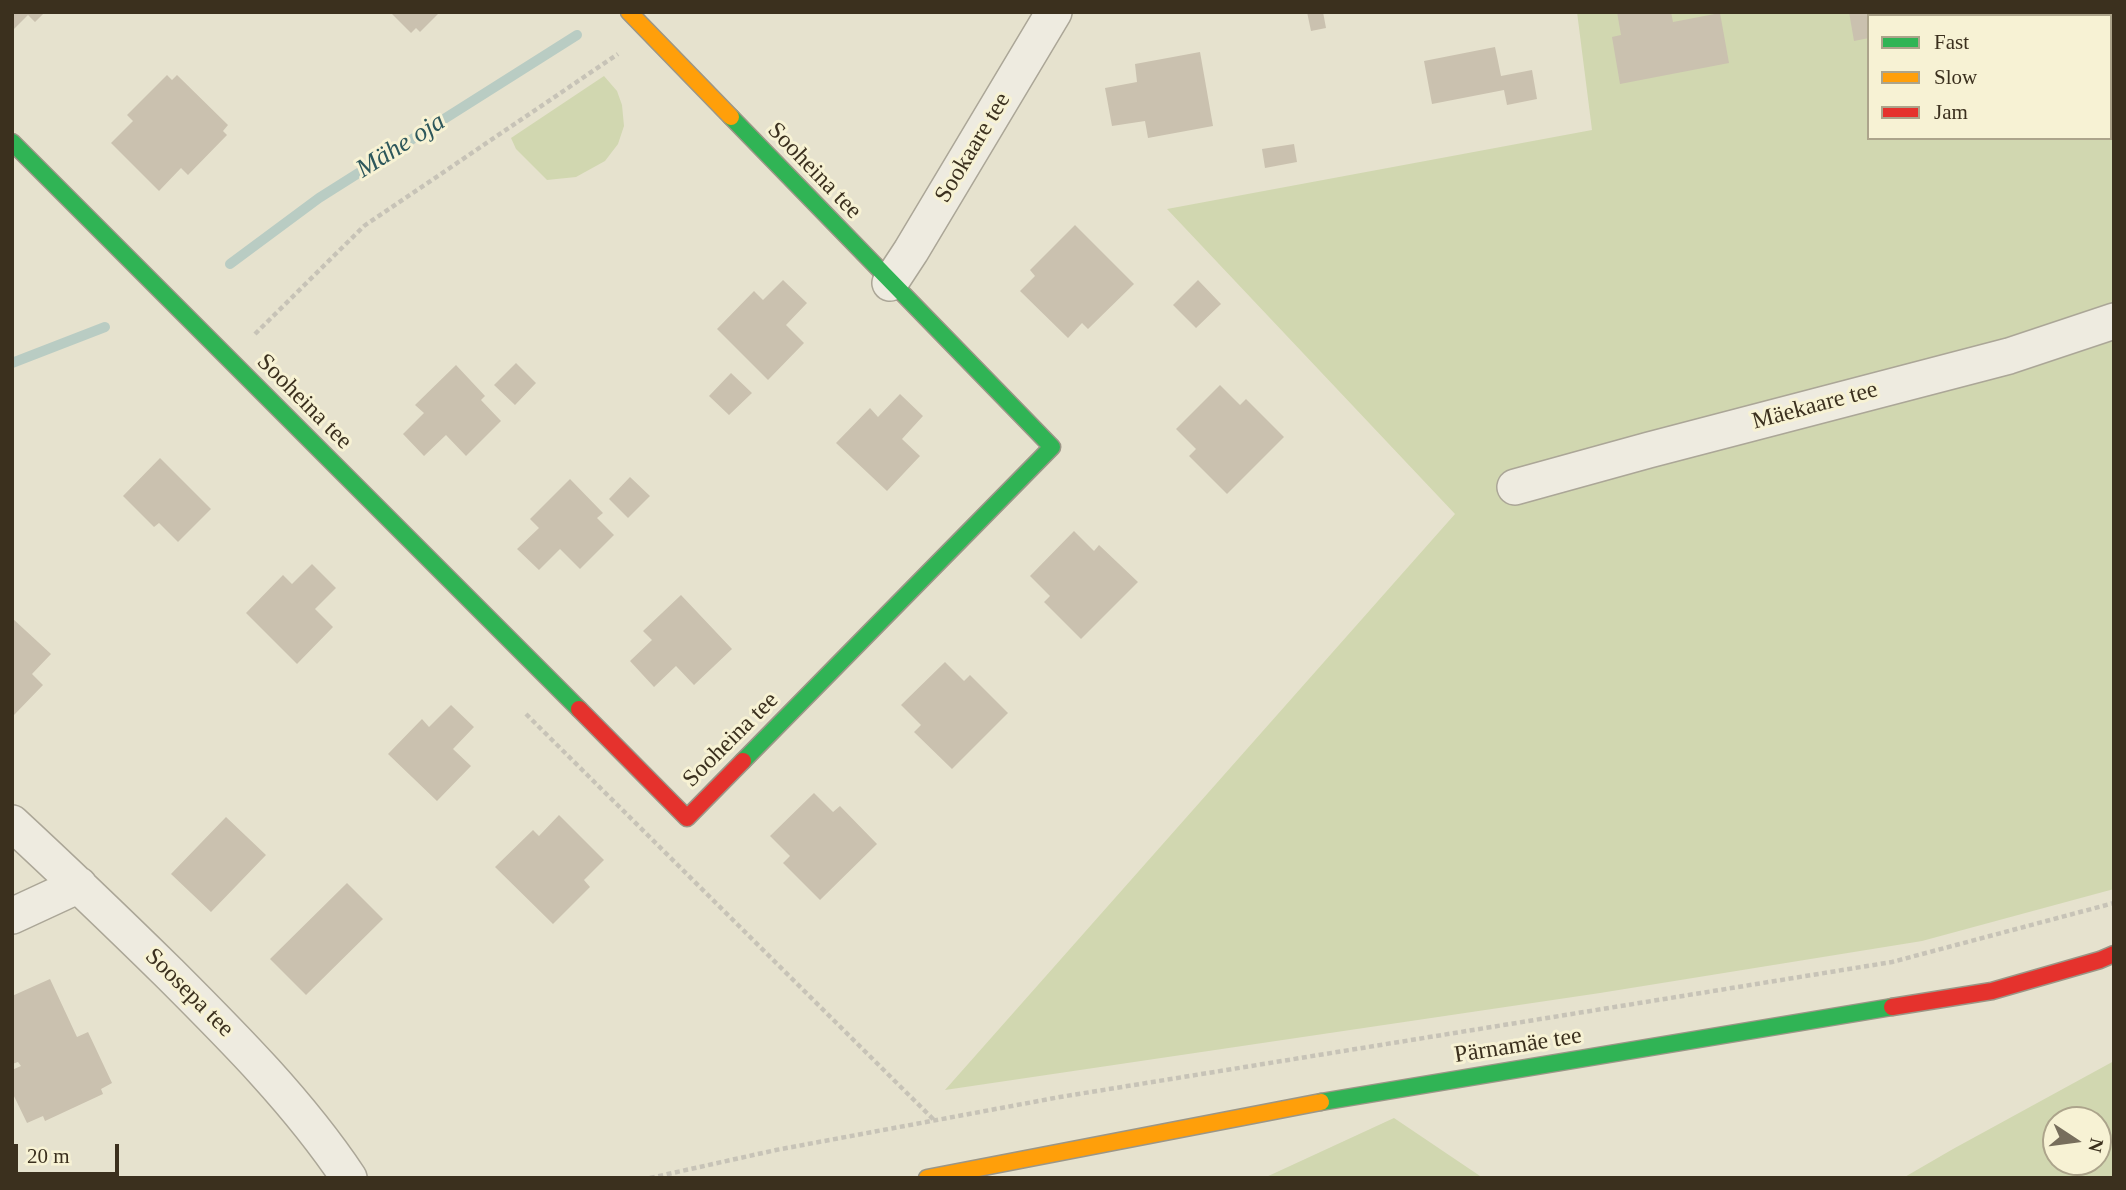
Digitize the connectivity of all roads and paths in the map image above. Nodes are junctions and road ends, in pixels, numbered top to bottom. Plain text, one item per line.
1 (629, 12) edge
2 (1054, 12) edge
3 (650, 33) junction
4 (12, 142) edge
5 (890, 283) junction
6 (2114, 321) edge
7 (230, 360) junction
8 (1515, 487) dead end
9 (663, 794) junction
10 (12, 823) edge
11 (634, 823) dead end
12 (79, 885) junction
13 (2114, 903) edge
14 (12, 916) edge
15 (2114, 954) edge
16 (349, 1178) edge
17 (650, 1178) edge
18 (927, 1178) edge

1 - 3 street, Sooheina tee
2 - 5 street, Sookaare tee
3 - 5 street, Sooheina tee
3 - 7 path
4 - 7 street, Sooheina tee
5 - 9 street, Sooheina tee
6 - 8 street, Mäekaare tee
7 - 9 street, Sooheina tee
9 - 11 path
10 - 12 street, Soosepa tee
12 - 14 street
12 - 16 street, Soosepa tee
13 - 17 path
15 - 18 street, Pärnamäe tee

